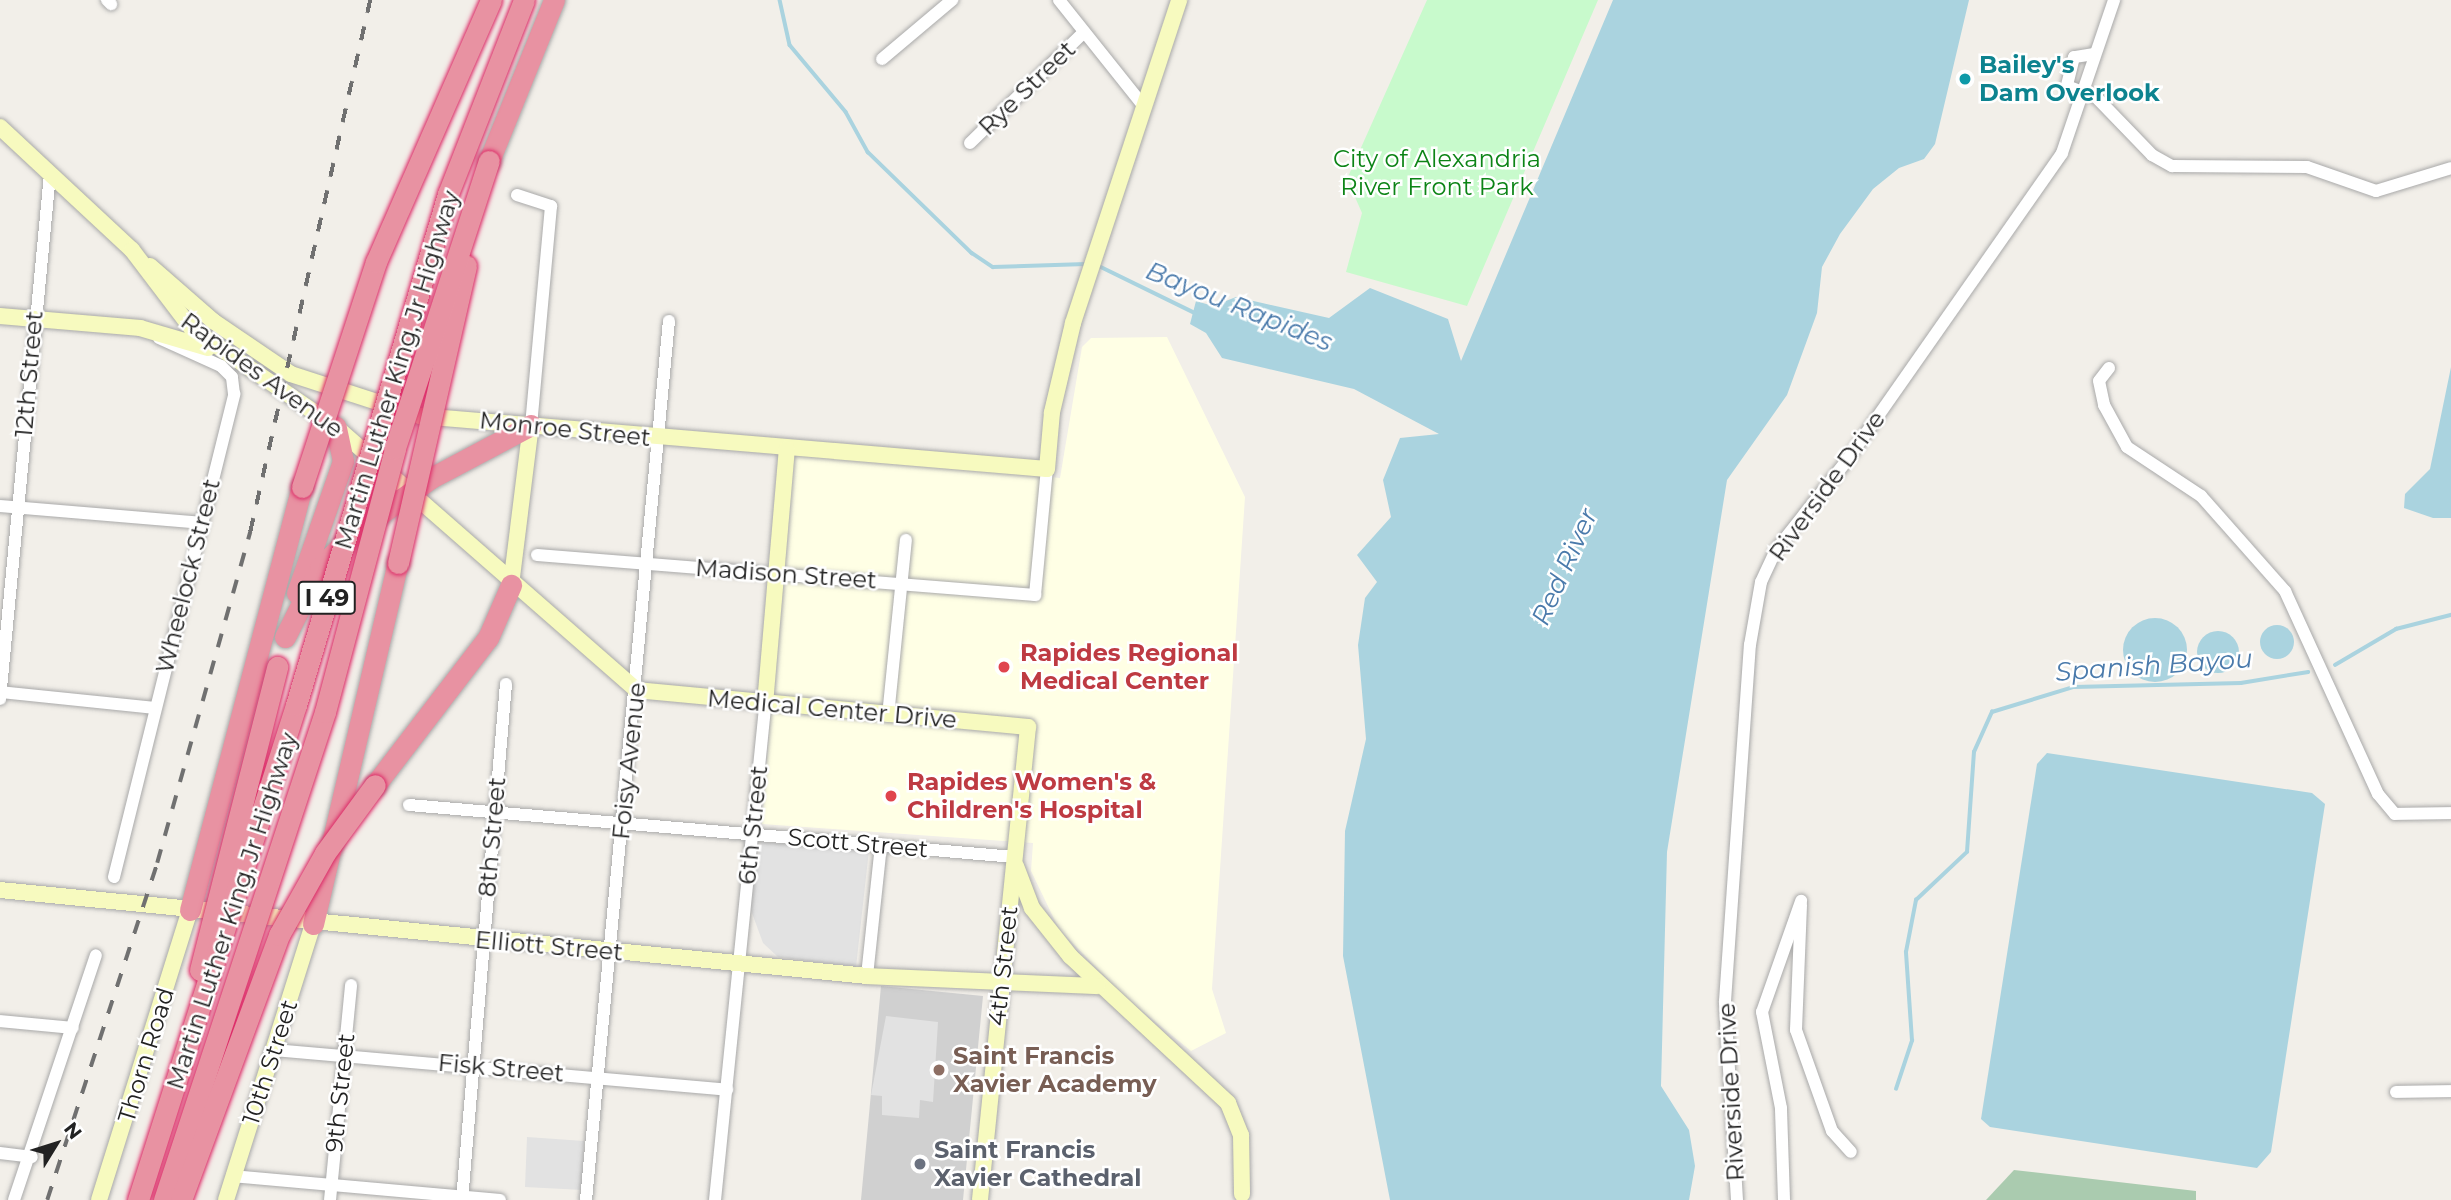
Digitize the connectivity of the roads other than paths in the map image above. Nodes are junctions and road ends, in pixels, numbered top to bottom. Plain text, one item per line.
1 (491, 0) edge
2 (524, 0) edge
3 (554, 0) edge
4 (952, 0) edge
5 (1059, 0) edge
6 (1179, 0) edge
7 (2114, 0) edge
8 (1084, 32) junction
9 (2095, 54) junction
10 (882, 59) dead end
11 (2085, 92) junction
12 (1142, 104) junction
13 (0, 127) edge
14 (970, 143) dead end
15 (489, 161) junction
16 (2451, 168) edge
17 (50, 174) junction
18 (517, 195) dead end
19 (132, 250) junction
20 (0, 316) edge
21 (33, 319) junction
22 (669, 321) dead end
23 (140, 328) junction
24 (235, 359) junction
25 (2109, 368) dead end
26 (531, 425) junction
27 (336, 427) junction
28 (660, 439) junction
29 (787, 449) junction
30 (1047, 469) junction
31 (408, 492) junction
32 (0, 506) edge
33 (17, 508) junction
34 (203, 523) junction
35 (906, 540) dead end
36 (537, 555) dead end
37 (648, 563) junction
38 (775, 571) junction
39 (902, 583) junction
40 (511, 585) junction
41 (285, 637) junction
42 (506, 684) dead end
43 (636, 690) junction
44 (0, 692) edge
45 (0, 699) edge
46 (765, 704) junction
47 (154, 708) junction
48 (888, 716) junction
49 (1028, 727) joint
50 (410, 805) dead end
51 (495, 810) junction
52 (2451, 813) edge
53 (623, 819) junction
54 (752, 833) junction
55 (881, 845) junction
56 (1014, 857) junction
57 (114, 877) dead end
58 (0, 890) edge
59 (190, 910) junction
60 (313, 924) junction
61 (482, 940) junction
62 (610, 951) junction
63 (96, 956) dead end
64 (739, 964) junction
65 (867, 975) junction
66 (351, 985) dead end
67 (1001, 985) junction
68 (1098, 986) junction
69 (0, 1021) edge
70 (74, 1028) junction
71 (274, 1050) junction
72 (344, 1054) junction
73 (473, 1066) junction
74 (598, 1076) junction
75 (727, 1090) junction
76 (2451, 1091) edge
77 (2396, 1092) dead end
78 (171, 1094) junction
79 (1851, 1152) dead end
80 (0, 1153) edge
81 (32, 1157) junction
82 (232, 1176) junction
83 (332, 1182) junction
84 (1242, 1194) dead end
85 (462, 1198) edge
86 (14, 1200) edge
87 (99, 1200) edge
88 (138, 1200) edge
89 (164, 1200) edge
90 (181, 1200) edge
91 (226, 1200) edge
92 (330, 1200) edge
93 (500, 1200) edge
94 (586, 1200) edge
95 (716, 1200) edge
96 (980, 1200) edge
97 (1737, 1200) edge
98 (1784, 1200) edge

1 - 59 highway, bridge
2 - 78 highway, Martin Luther King, Jr Highway / I 49, bridge
3 - 15 highway, Martin Luther King, Jr Highway / I 49
4 - 10 street
5 - 8 street
6 - 12 main road
7 - 9 street, Riverside Drive
8 - 12 street
8 - 14 street, Rye Street
9 - 11 street, Riverside Drive
9 - 11 street
11 - 16 street
11 - 97 street, Riverside Drive
12 - 30 main road
13 - 17 main road, Rapides Avenue
15 - 60 highway, bridge
15 - 89 highway, Martin Luther King, Jr Highway / I 49, bridge
17 - 19 main road, Rapides Avenue
17 - 21 street, 12th Street
18 - 26 street
19 - 24 main road, Rapides Avenue
19 - 26 main road, Monroe Street
20 - 21 main road
21 - 23 main road
21 - 33 street, 12th Street
22 - 28 street, Foisy Avenue
23 - 24 main road
23 - 34 street, Wheelock Street
24 - 27 main road, Rapides Avenue
25 - 52 street
26 - 28 main road, Monroe Street
26 - 31 highway
26 - 40 main road
27 - 31 main road, Rapides Avenue
27 - 41 highway
28 - 29 main road, Monroe Street
28 - 37 street, Foisy Avenue
29 - 30 main road, Monroe Street
29 - 38 main road, 6th Street
30 - 39 street, Madison Street
31 - 40 main road, Rapides Avenue
31 - 41 highway
32 - 33 street
33 - 34 street
33 - 44 street, 12th Street
34 - 47 street, Wheelock Street
35 - 39 street
36 - 37 street, Madison Street
37 - 38 street, Madison Street
37 - 43 street, Foisy Avenue
38 - 39 street, Madison Street
38 - 46 main road, 6th Street
39 - 48 street
40 - 43 main road, Rapides Avenue
40 - 90 highway, bridge
41 - 78 highway, bridge
42 - 51 street, 8th Street
43 - 46 main road, Medical Center Drive
43 - 53 street, Foisy Avenue
44 - 45 street, 12th Street
44 - 47 street
46 - 48 main road, Medical Center Drive
46 - 54 street, 6th Street
47 - 57 street, Wheelock Street
48 - 49 main road, Medical Center Drive
49 - 56 main road, 4th Street
50 - 51 street, Scott Street
51 - 53 street, Scott Street
51 - 61 street, 8th Street
53 - 54 street, Scott Street
53 - 62 street, Foisy Avenue
54 - 55 street, Scott Street
54 - 64 street, 6th Street
55 - 56 street, Scott Street
55 - 65 street
56 - 67 main road, 4th Street
56 - 68 main road
58 - 59 main road, Elliott Street
59 - 60 main road, Elliott Street
59 - 87 main road, Thorn Road
60 - 61 main road, Elliott Street
60 - 71 main road, 10th Street
61 - 62 main road, Elliott Street
61 - 73 street, 8th Street
62 - 64 main road, Elliott Street
62 - 74 street, Foisy Avenue
63 - 70 street
64 - 65 main road, Elliott Street
64 - 75 street, 6th Street
65 - 67 main road, Elliott Street
66 - 72 street, 9th Street
67 - 68 main road, Elliott Street
67 - 96 main road, 4th Street
68 - 84 main road
69 - 70 street
70 - 81 street
71 - 72 street, Fisk Street
71 - 82 main road, 10th Street
72 - 73 street, Fisk Street
72 - 83 street, 9th Street
73 - 74 street, Fisk Street
73 - 85 street, 8th Street
74 - 75 street, Fisk Street
74 - 94 street, Foisy Avenue
75 - 95 street, 6th Street
76 - 77 street
78 - 88 highway, Martin Luther King, Jr Highway / I 49, bridge
79 - 98 street, Riverside Drive
80 - 81 street
81 - 86 street
82 - 83 street
82 - 91 main road, 10th Street
83 - 85 street
83 - 92 street, 9th Street
85 - 93 street

